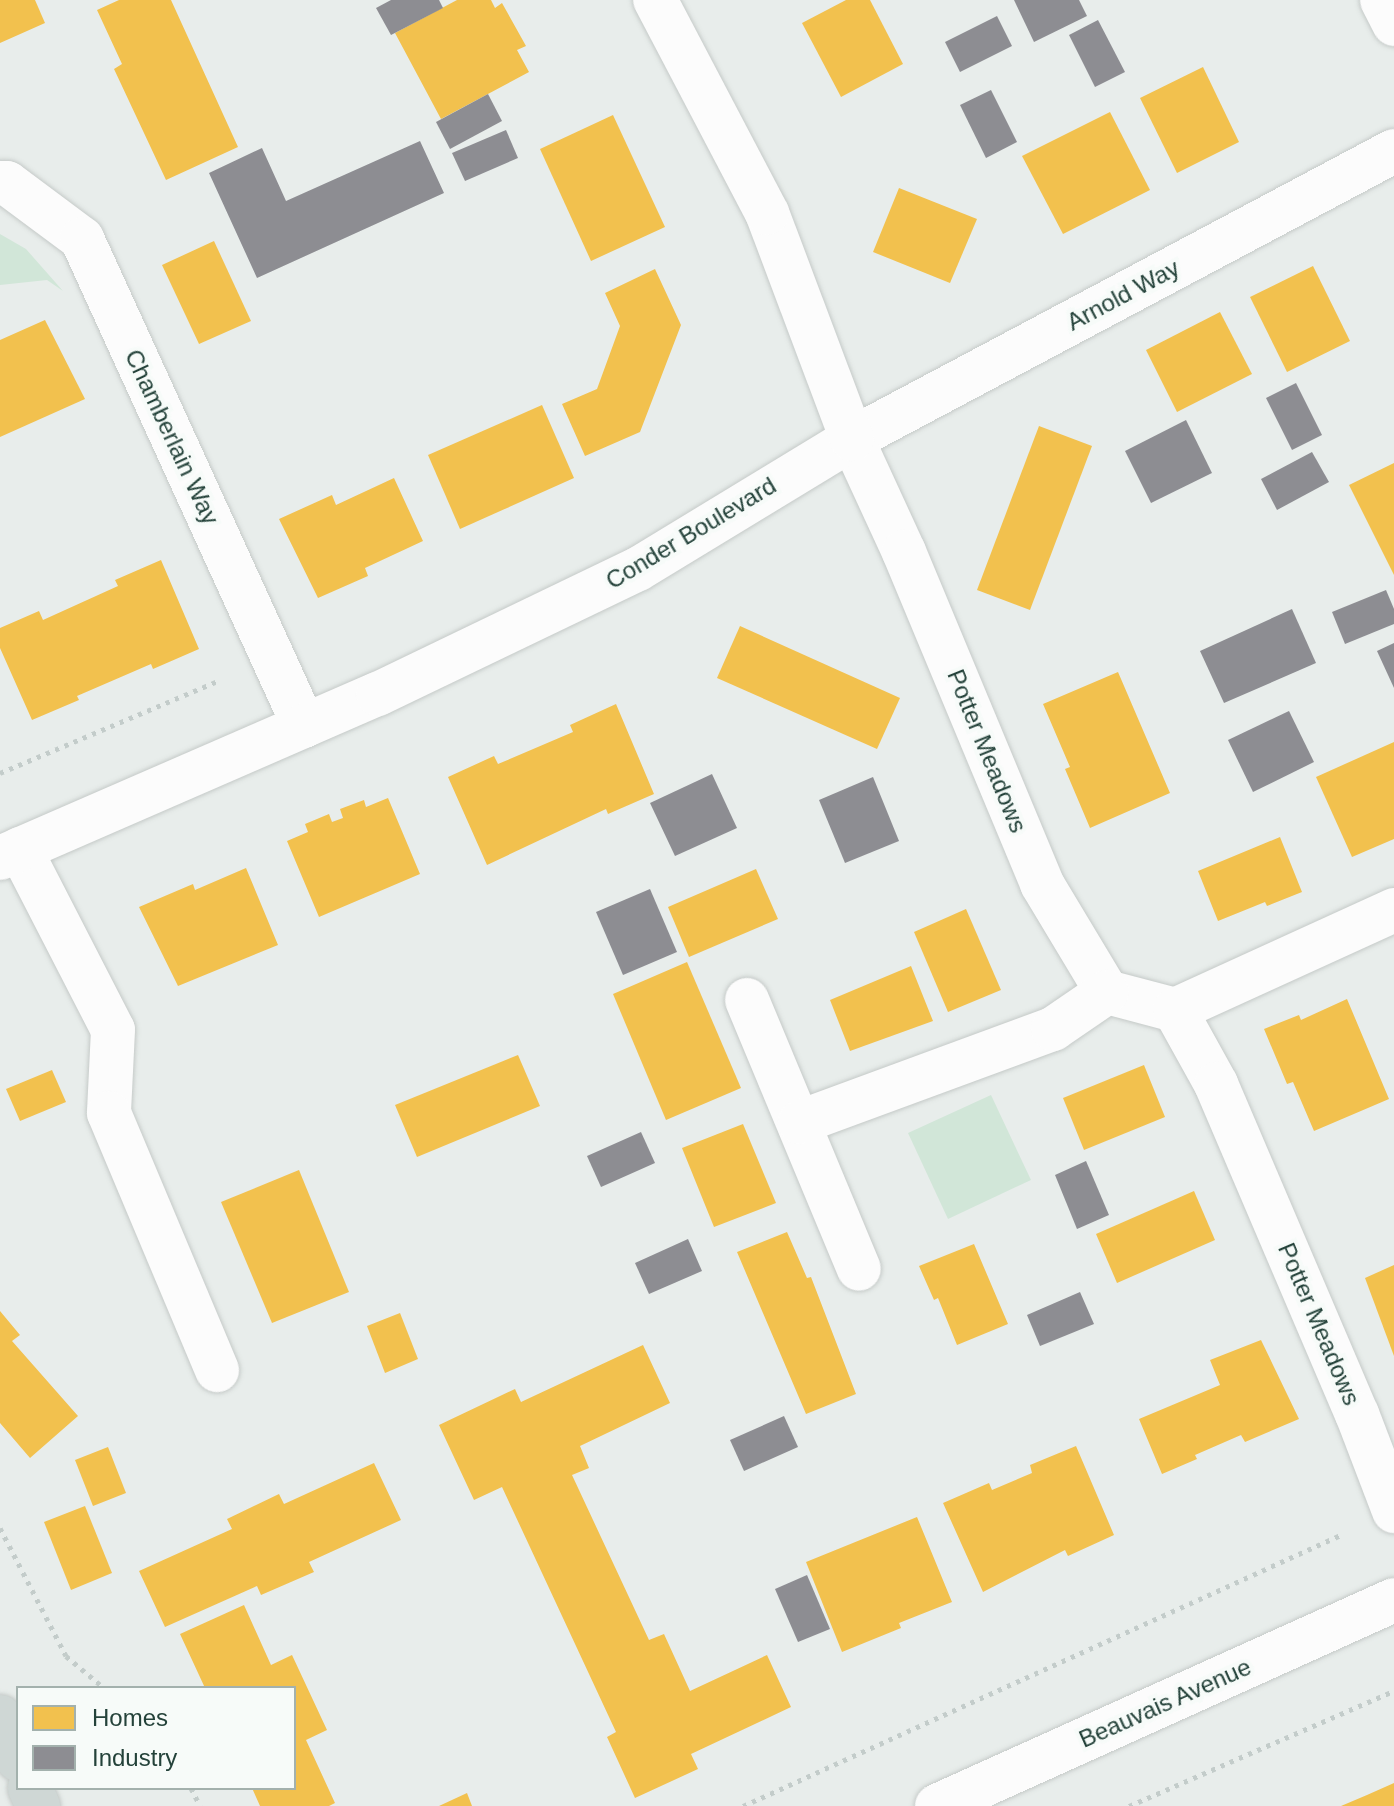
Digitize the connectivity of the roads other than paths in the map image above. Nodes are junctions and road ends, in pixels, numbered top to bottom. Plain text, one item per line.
1 (655, 0) edge
2 (1382, 0) edge
3 (1394, 24) edge
4 (1394, 151) edge
5 (0, 183) edge
6 (852, 439) junction
7 (304, 726) junction
8 (10, 853) edge
9 (1394, 910) edge
10 (1107, 992) junction
11 (747, 1000) dead end
12 (1175, 1010) junction
13 (800, 1122) junction
14 (859, 1269) dead end
15 (217, 1370) dead end
16 (1394, 1511) edge
17 (1394, 1600) edge
18 (0, 1717) edge
19 (16, 1754) edge
20 (982, 1796) edge
21 (937, 1806) edge

1 - 6 street
2 - 3 street
4 - 6 street, Arnold Way
5 - 7 street, Chamberlain Way
6 - 7 street, Conder Boulevard
6 - 10 street, Potter Meadows
7 - 8 street, Conder Boulevard
8 - 15 street
9 - 12 street
10 - 12 street
10 - 13 street
11 - 13 street
12 - 16 street, Potter Meadows
13 - 14 street
17 - 20 street, Beauvais Avenue
18 - 19 main road
20 - 21 street, Beauvais Avenue

